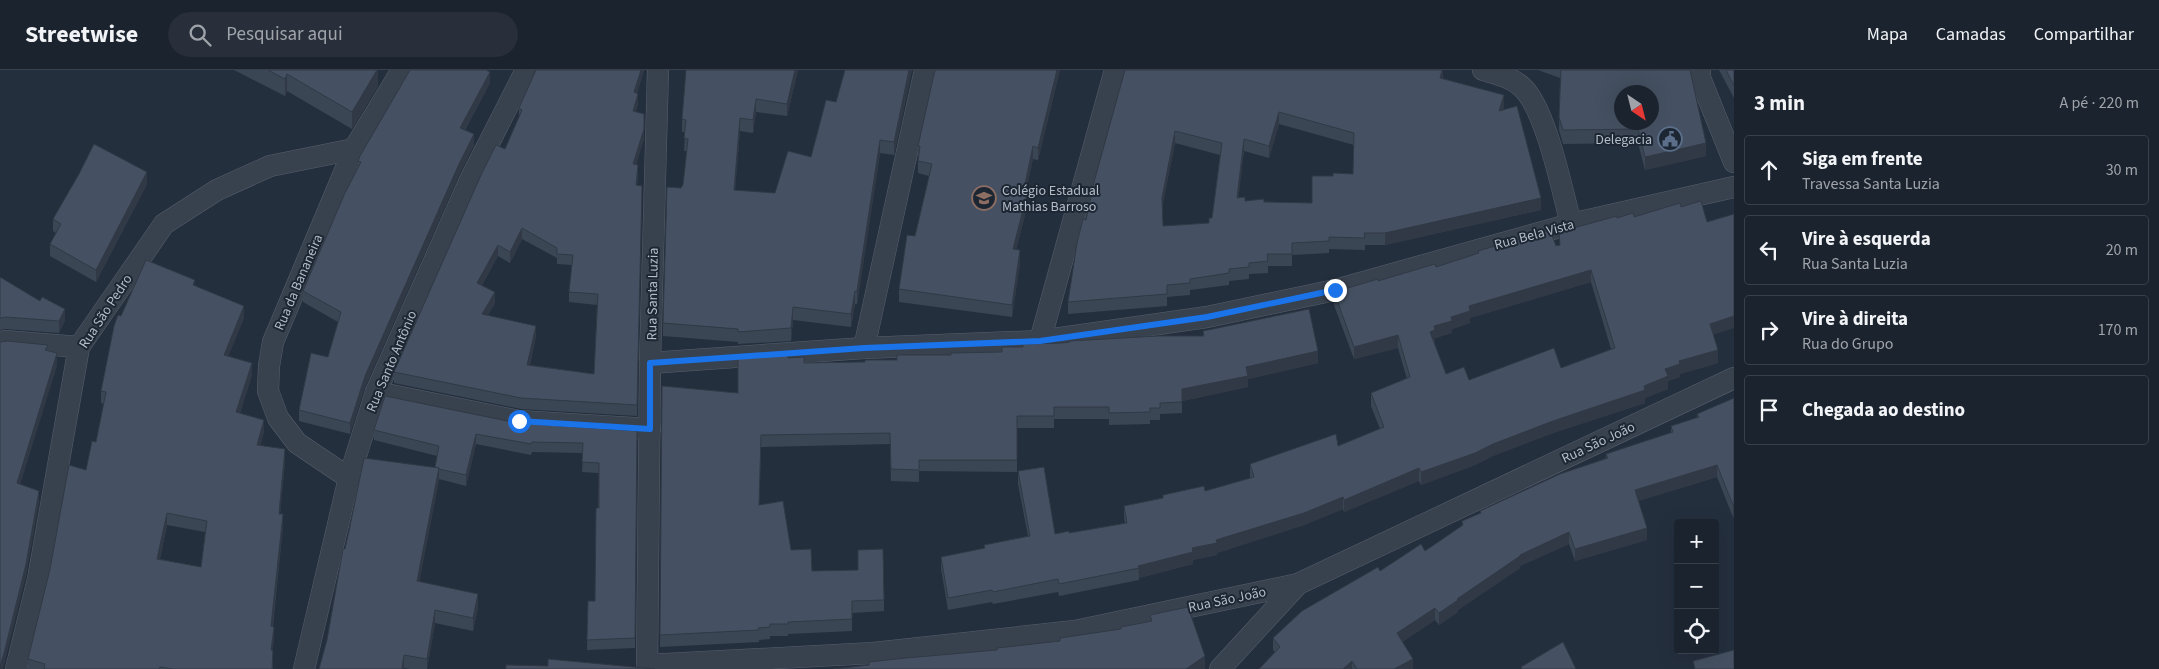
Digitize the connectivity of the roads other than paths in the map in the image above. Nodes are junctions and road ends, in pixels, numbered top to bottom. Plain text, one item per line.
1 (402, 70) edge
2 (526, 70) edge
3 (658, 70) edge
4 (925, 70) edge
5 (1115, 70) edge
6 (1483, 70) edge
7 (1700, 70) edge
8 (354, 149) junction
9 (1734, 162) edge
10 (1734, 187) edge
11 (1571, 224) junction
12 (1040, 341) junction
13 (0, 344) edge
14 (79, 347) junction
15 (864, 348) junction
16 (650, 363) junction
17 (1734, 378) edge
18 (376, 392) junction
19 (650, 429) junction
20 (349, 478) junction
21 (1298, 584) junction
22 (647, 667) edge
23 (16, 669) edge
24 (304, 669) edge
25 (1220, 669) edge

1 - 8 street, Rua da Bananeira
2 - 18 street, Rua Santo Antônio
3 - 16 street, Rua Santa Luzia
4 - 15 street
5 - 12 street
6 - 11 street
7 - 9 street
8 - 14 street, Rua São Pedro
8 - 20 street, Rua da Bananeira
10 - 11 street, Rua Bela Vista
11 - 12 street, Rua Bela Vista
12 - 15 street, Rua Bela Vista
13 - 14 street
14 - 23 street, Rua São Pedro
15 - 16 street, Rua Bela Vista
16 - 19 street, Rua Santa Luzia
17 - 21 street, Rua São João
18 - 19 street
18 - 20 street, Rua Santo Antônio
19 - 22 street, Rua Santa Luzia
20 - 24 street, Rua Santo Antônio
21 - 22 street, Rua São João
21 - 25 street

